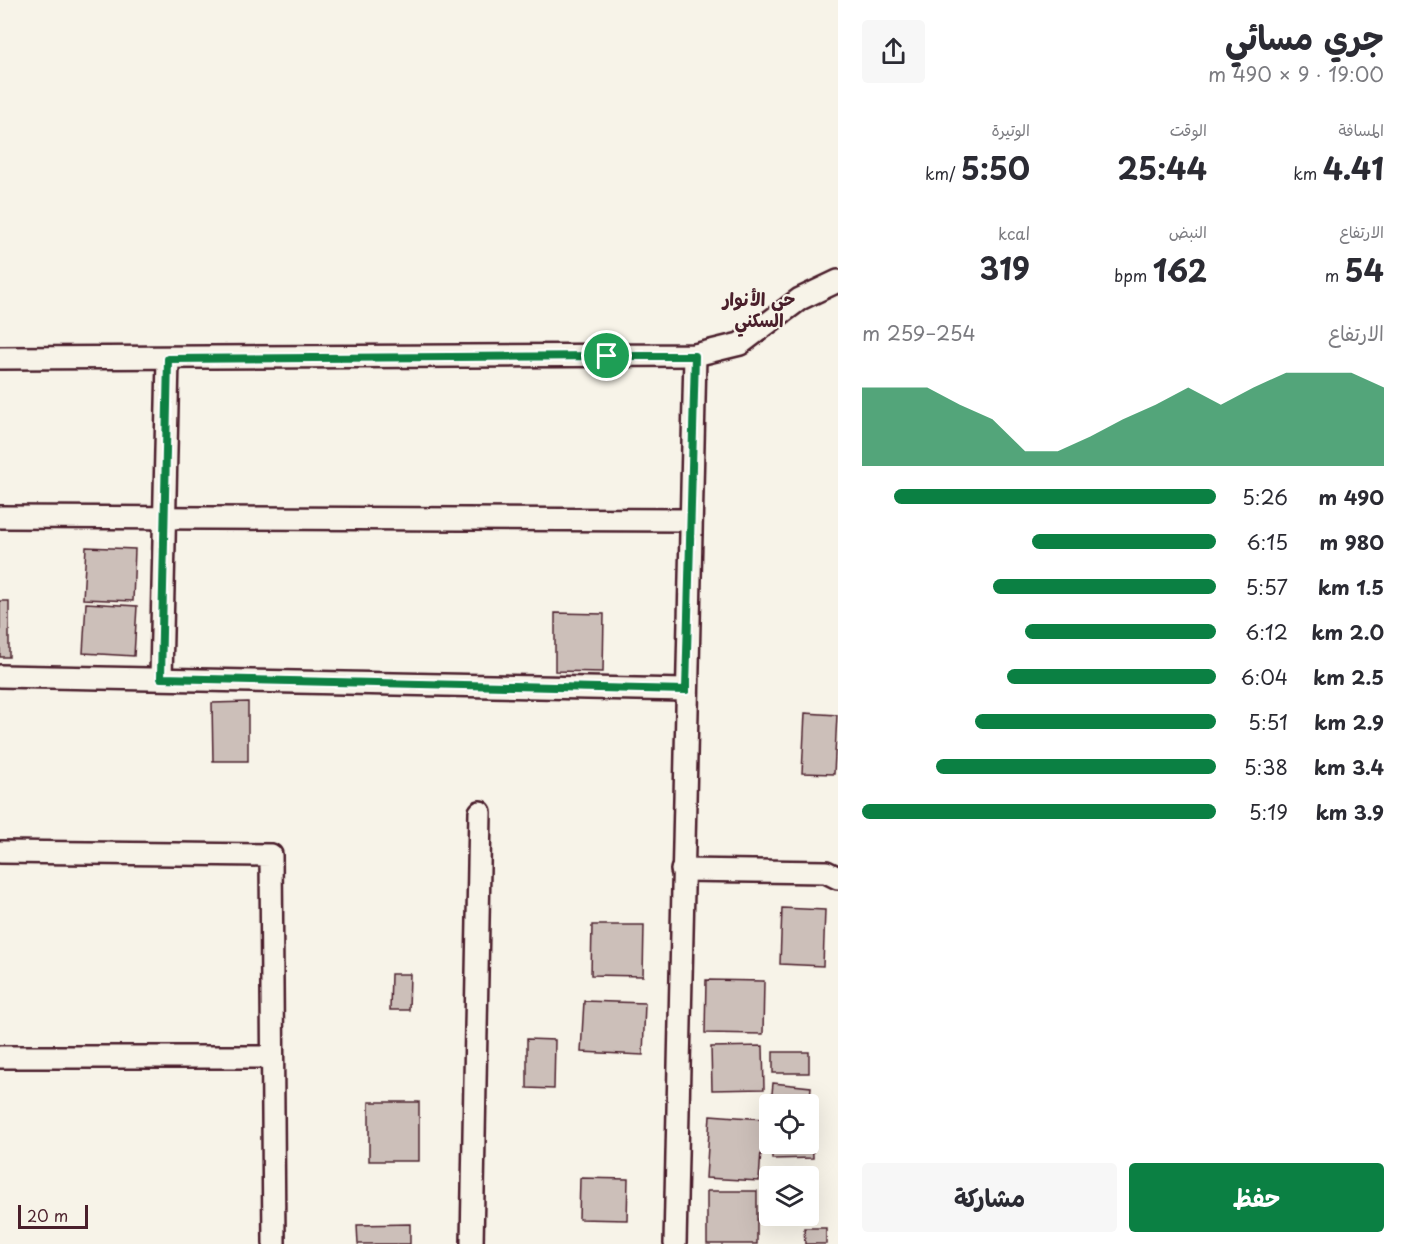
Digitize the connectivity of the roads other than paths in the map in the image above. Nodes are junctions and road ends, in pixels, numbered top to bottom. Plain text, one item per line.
1 (838, 281) edge
2 (695, 356) junction
3 (0, 358) edge
4 (168, 359) junction
5 (0, 517) edge
6 (164, 520) junction
7 (690, 520) junction
8 (0, 676) edge
9 (161, 678) junction
10 (686, 690) junction
11 (480, 812) dead end
12 (0, 852) edge
13 (682, 870) junction
14 (838, 878) edge
15 (272, 1057) junction
16 (0, 1058) edge
17 (274, 1244) edge
18 (472, 1244) edge
19 (675, 1244) edge

1 - 2 street
2 - 4 street
2 - 7 street
3 - 4 street
4 - 6 street
5 - 6 street
6 - 7 street
6 - 9 street
7 - 10 street
8 - 9 street
9 - 10 street
10 - 13 street
11 - 18 street
12 - 15 street
13 - 14 street
13 - 19 street
15 - 16 street
15 - 17 street

